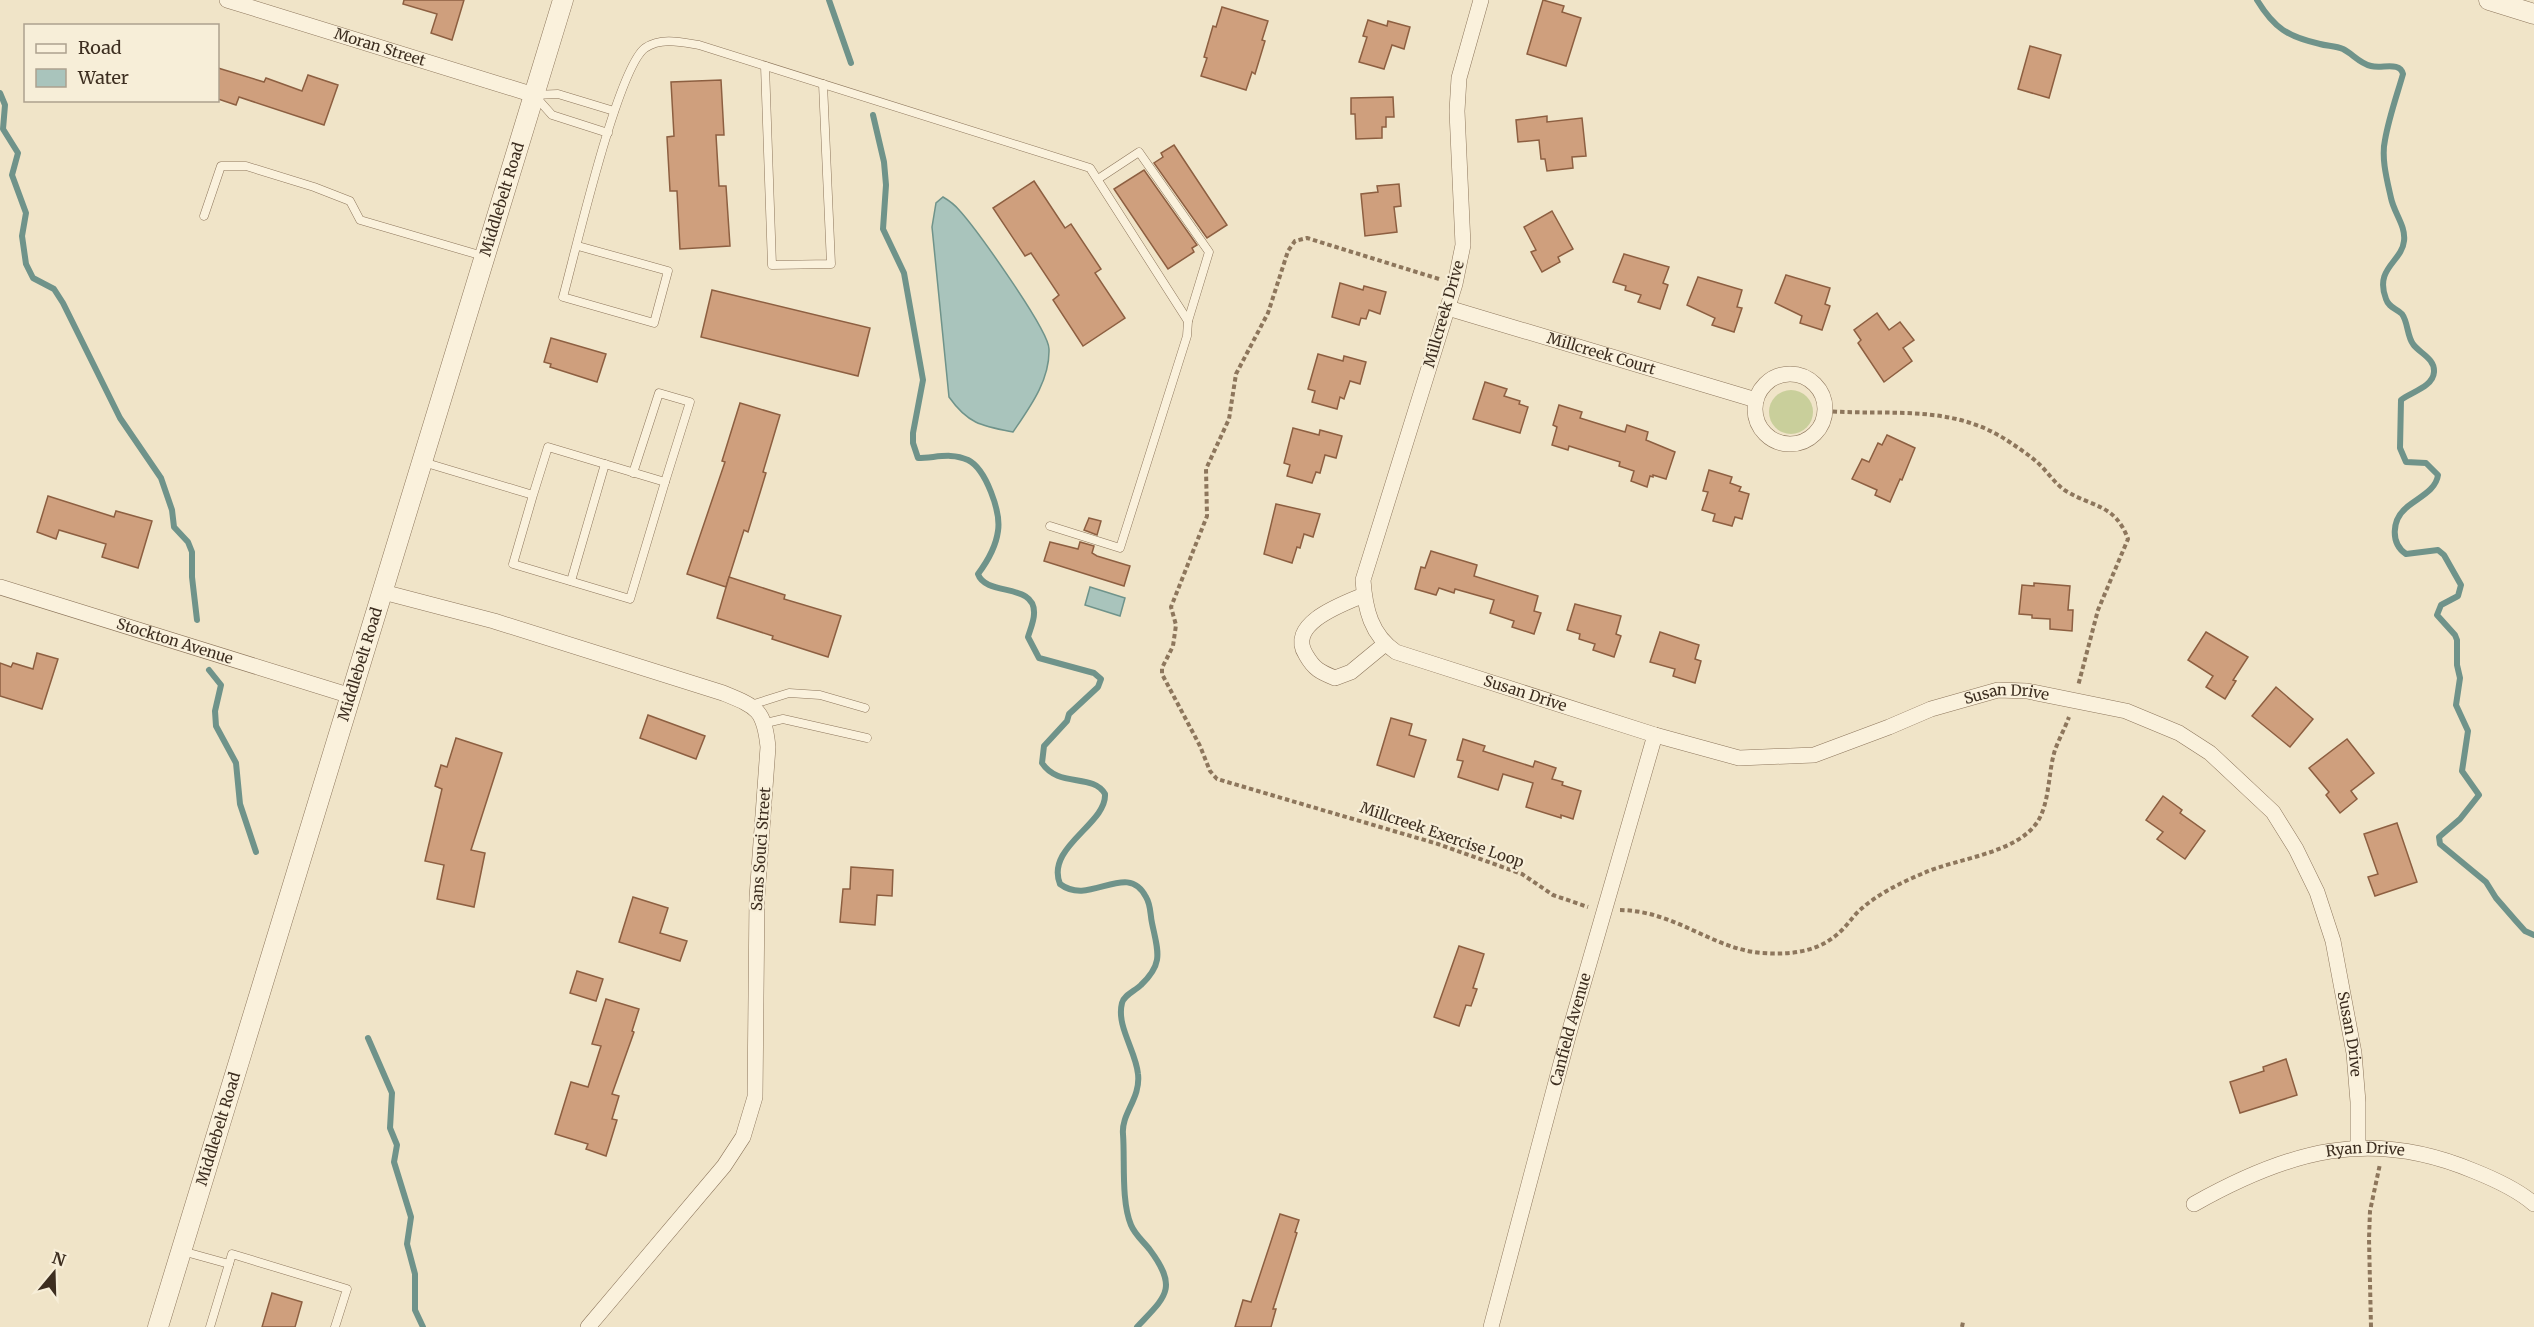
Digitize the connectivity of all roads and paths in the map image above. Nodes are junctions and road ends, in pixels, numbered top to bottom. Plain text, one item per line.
1 (227, 0) edge
2 (563, 0) edge
3 (1481, 0) edge
4 (2489, 0) edge
5 (2534, 14) edge
6 (765, 66) junction
7 (823, 84) junction
8 (534, 95) junction
9 (614, 111) junction
10 (608, 133) junction
11 (1098, 179) junction
12 (204, 216) dead end
13 (578, 246) junction
14 (485, 256) junction
15 (1455, 284) junction
16 (1448, 308) junction
17 (1188, 321) junction
18 (1756, 400) junction
19 (1826, 411) junction
20 (423, 462) junction
21 (605, 464) junction
22 (633, 473) junction
23 (665, 482) junction
24 (533, 495) junction
25 (1050, 526) dead end
26 (571, 581) junction
27 (0, 587) edge
28 (383, 592) junction
29 (1364, 595) junction
30 (1384, 644) junction
31 (351, 696) junction
32 (2075, 699) junction
33 (751, 705) junction
34 (865, 708) dead end
35 (766, 723) junction
36 (1655, 735) junction
37 (867, 738) dead end
38 (1605, 909) junction
39 (2358, 1147) junction
40 (2382, 1148) junction
41 (2194, 1204) dead end
42 (2534, 1204) edge
43 (181, 1250) junction
44 (229, 1264) junction
45 (1964, 1322) dead end
46 (158, 1327) edge
47 (210, 1327) edge
48 (335, 1327) edge
49 (588, 1327) edge
50 (1491, 1327) edge
51 (1962, 1327) edge
52 (2372, 1327) edge

1 - 8 street, Moran Street
2 - 8 street, Middlebelt Road
3 - 15 street, Millcreek Drive
4 - 5 street
6 - 7 lane
6 - 7 lane
6 - 9 lane
7 - 11 lane
8 - 9 lane
8 - 10 lane
8 - 14 street, Middlebelt Road
9 - 10 lane
10 - 13 lane
11 - 17 lane
11 - 17 lane
12 - 14 lane
13 - 13 lane
14 - 20 street, Middlebelt Road
15 - 16 street, Millcreek Drive
15 - 38 path, Millcreek Exercise Loop
16 - 18 street, Millcreek Court
16 - 29 street, Millcreek Drive
17 - 25 lane
18 - 19 street
18 - 19 street
19 - 32 path, Millcreek Exercise Loop
20 - 24 lane
20 - 28 street, Middlebelt Road
21 - 22 lane
21 - 24 lane
21 - 26 lane
22 - 23 lane
22 - 23 lane
23 - 26 lane
24 - 26 lane
27 - 31 street, Stockton Avenue
28 - 31 street, Middlebelt Road
28 - 33 street
29 - 30 street, Millcreek Drive
29 - 30 street
30 - 36 street, Susan Drive
31 - 43 street, Middlebelt Road
32 - 36 street, Susan Drive
32 - 38 path, Millcreek Exercise Loop
32 - 39 street, Susan Drive
33 - 34 lane
33 - 35 street
35 - 37 lane
35 - 49 street, Sans Souci Street
36 - 38 street, Canfield Avenue
38 - 50 street, Canfield Avenue
39 - 40 street, Ryan Drive
39 - 41 street, Ryan Drive
40 - 42 street, Ryan Drive
40 - 52 path
43 - 44 lane
43 - 46 street, Middlebelt Road
44 - 47 lane
44 - 48 lane
45 - 51 path

